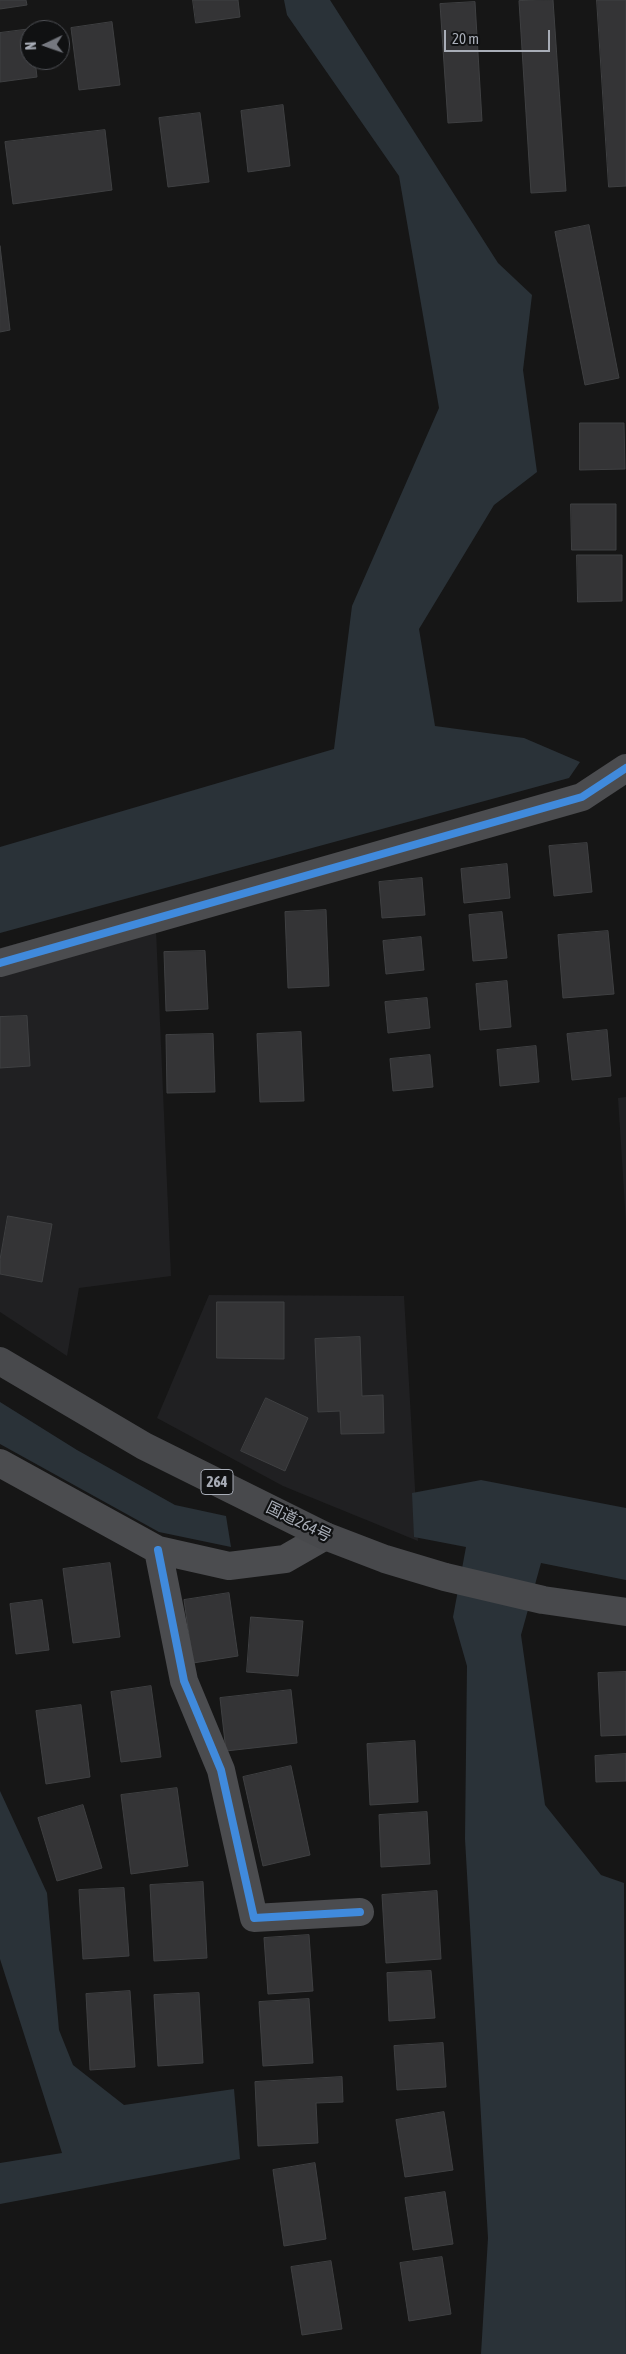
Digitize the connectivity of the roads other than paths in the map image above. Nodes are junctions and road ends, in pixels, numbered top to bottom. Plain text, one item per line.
1 (626, 768) edge
2 (0, 963) edge
3 (0, 1361) edge
4 (0, 1463) edge
5 (325, 1536) junction
6 (158, 1550) junction
7 (626, 1612) edge
8 (360, 1912) dead end

1 - 2 street
3 - 5 highway, 国道264号 / 264
4 - 6 street
5 - 6 street
5 - 7 highway, 国道264号 / 264
6 - 8 street

